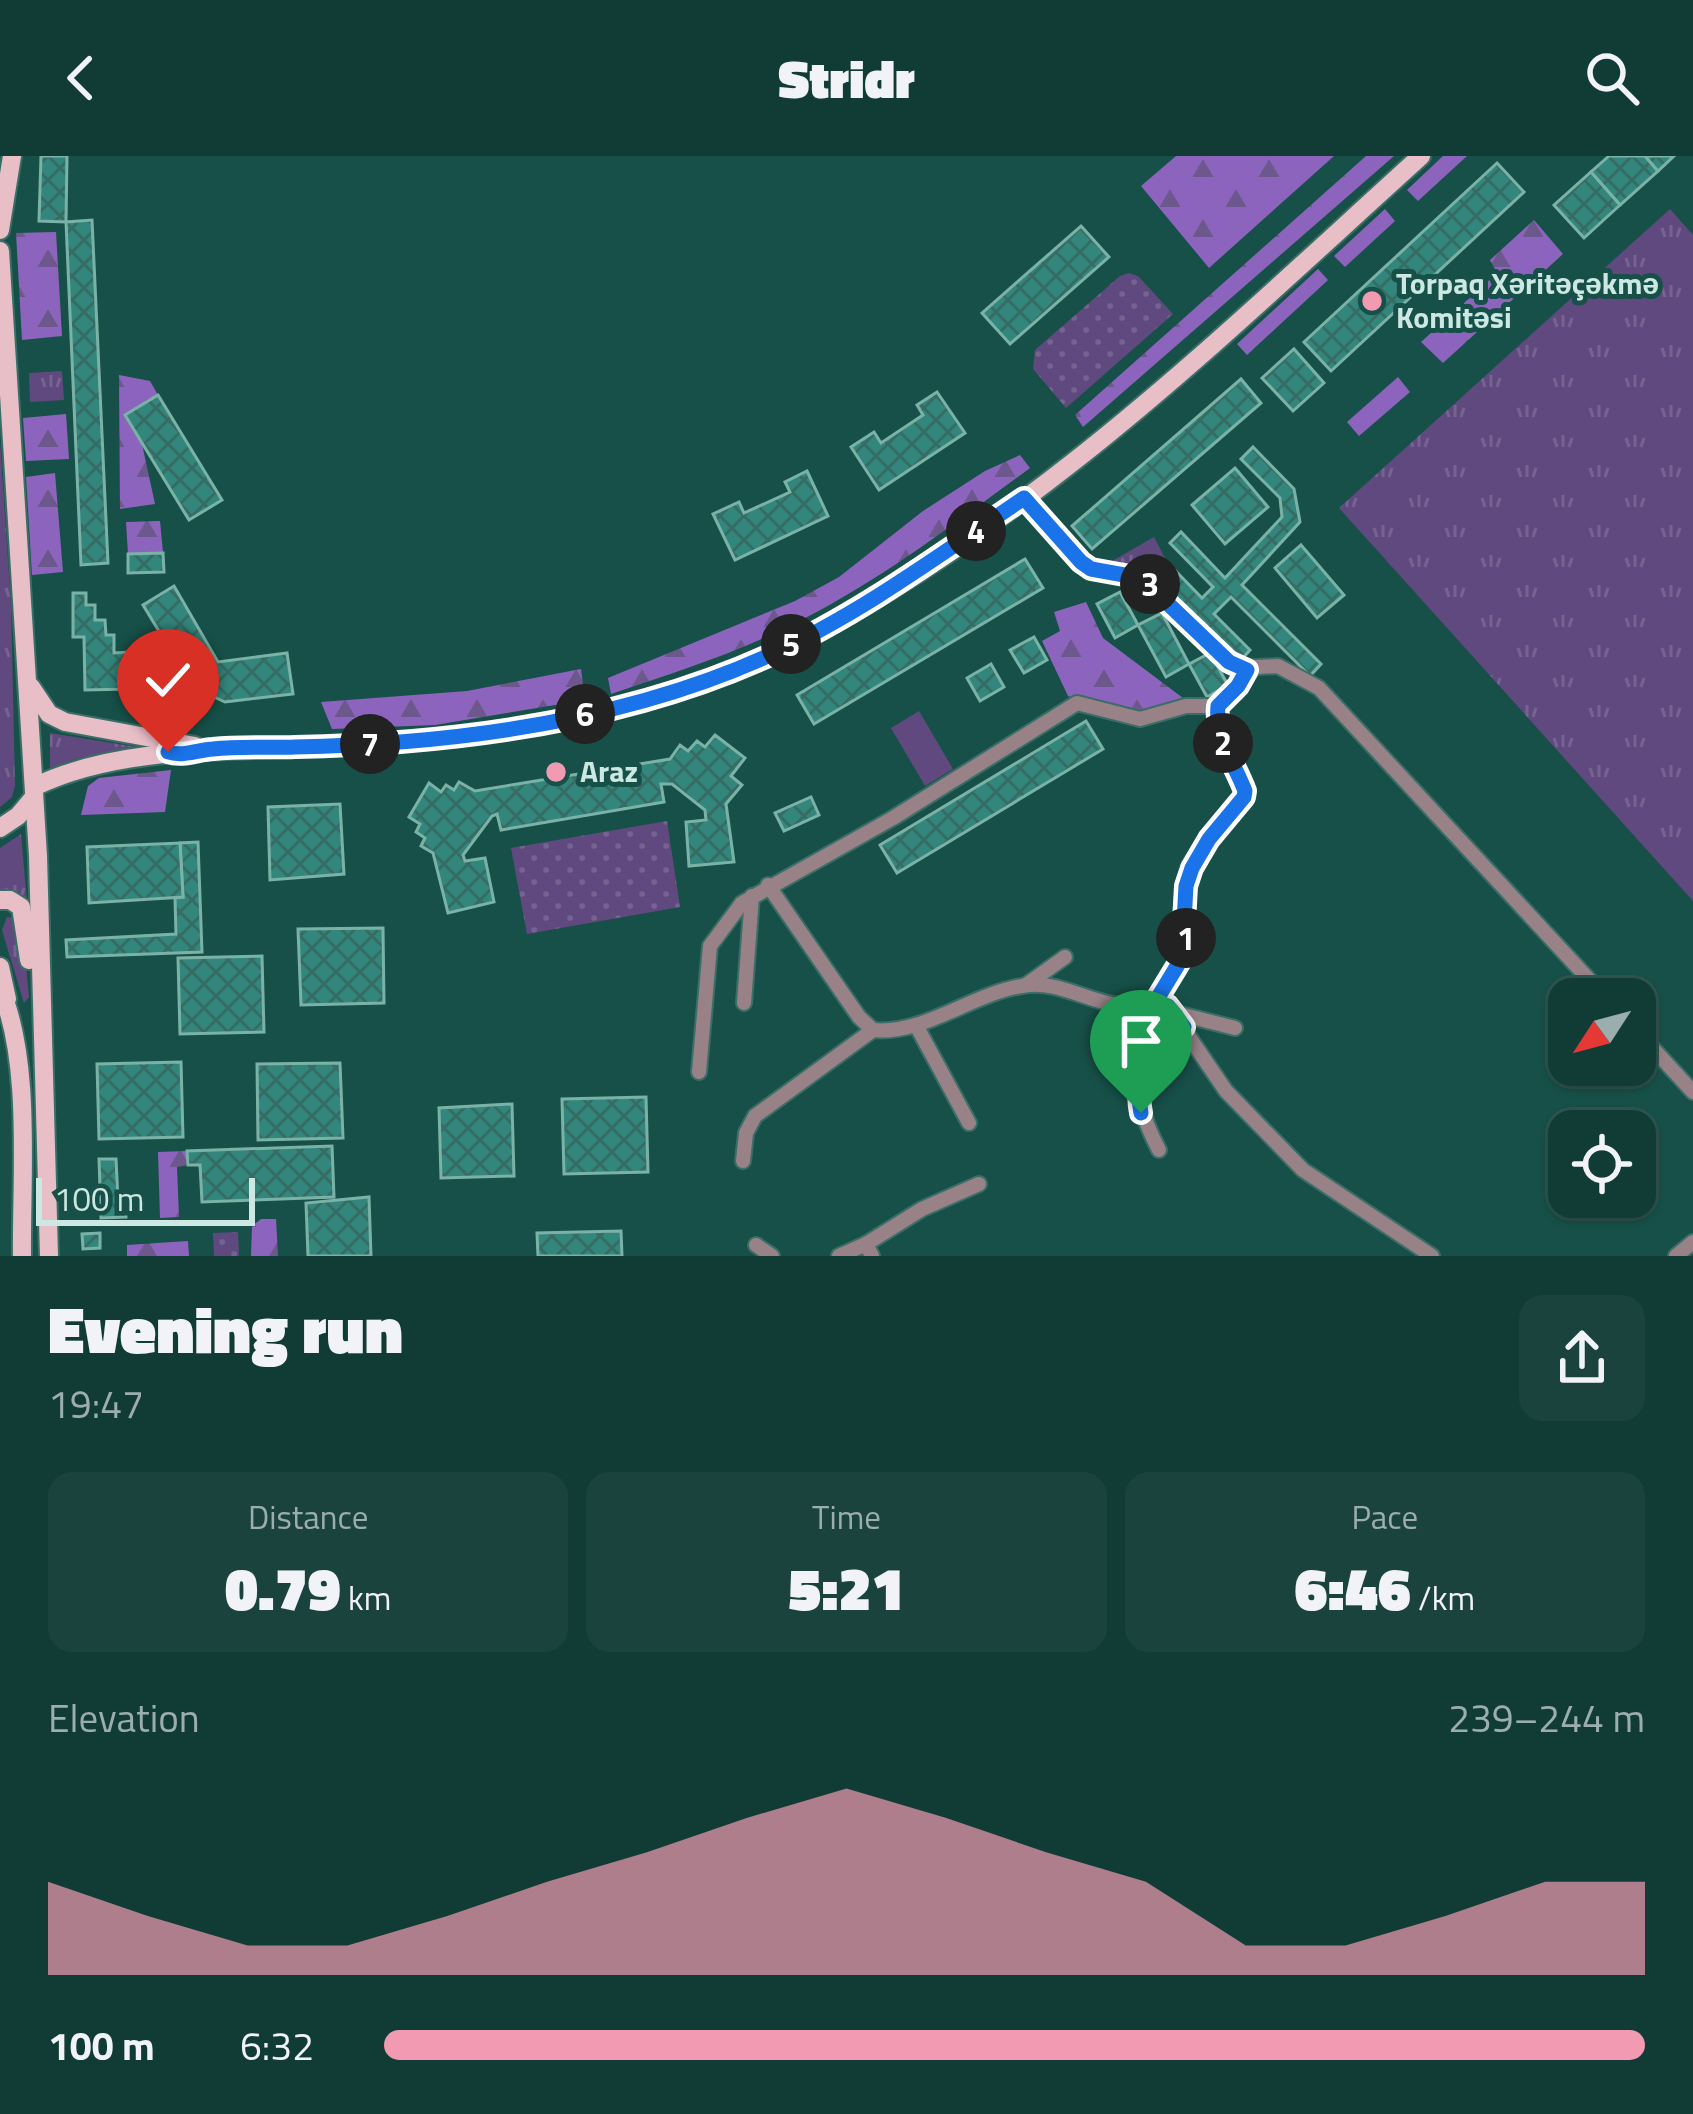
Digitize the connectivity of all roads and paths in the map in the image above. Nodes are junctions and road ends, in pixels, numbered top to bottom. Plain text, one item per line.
1 (12, 156) edge
2 (1421, 156) edge
3 (0, 230) edge
4 (0, 251) edge
5 (0, 427) edge
6 (14, 454) junction
7 (1024, 498) junction
8 (1247, 670) junction
9 (28, 681) junction
10 (1218, 706) junction
11 (176, 748) junction
12 (34, 792) junction
13 (0, 828) edge
14 (768, 885) junction
15 (752, 896) junction
16 (0, 900) edge
17 (1065, 957) dead end
18 (0, 967) edge
19 (1588, 978) edge
20 (1026, 985) junction
21 (0, 988) edge
22 (744, 1003) dead end
23 (1154, 1004) junction
24 (10, 1010) junction
25 (1180, 1020) junction
26 (916, 1025) junction
27 (1234, 1028) dead end
28 (872, 1030) junction
29 (1656, 1051) edge
30 (699, 1072) dead end
31 (1693, 1091) edge
32 (969, 1123) dead end
33 (1159, 1150) dead end
34 (743, 1161) dead end
35 (979, 1184) dead end
36 (50, 1234) junction
37 (1693, 1242) edge
38 (756, 1245) dead end
39 (869, 1250) edge
40 (22, 1256) edge
41 (49, 1256) edge
42 (772, 1256) edge
43 (838, 1256) edge
44 (1432, 1256) edge
45 (1676, 1256) edge

1 - 3 main road
2 - 7 main road
4 - 6 main road
5 - 6 main road
6 - 9 main road
7 - 8 street
7 - 11 main road
8 - 10 street
8 - 19 street
9 - 11 main road
9 - 12 main road
10 - 14 street
10 - 23 street
11 - 12 main road
12 - 13 main road
12 - 36 main road
14 - 15 street
14 - 28 street
15 - 22 street
15 - 30 street
16 - 36 main road
17 - 20 street
18 - 24 main road
20 - 23 street
20 - 26 street
21 - 24 main road
23 - 25 street
24 - 40 main road
25 - 27 street
25 - 33 street
25 - 44 street
26 - 28 street
26 - 32 street
28 - 34 street
29 - 31 street
35 - 39 street
36 - 41 main road
37 - 45 street
38 - 42 street
39 - 43 street

